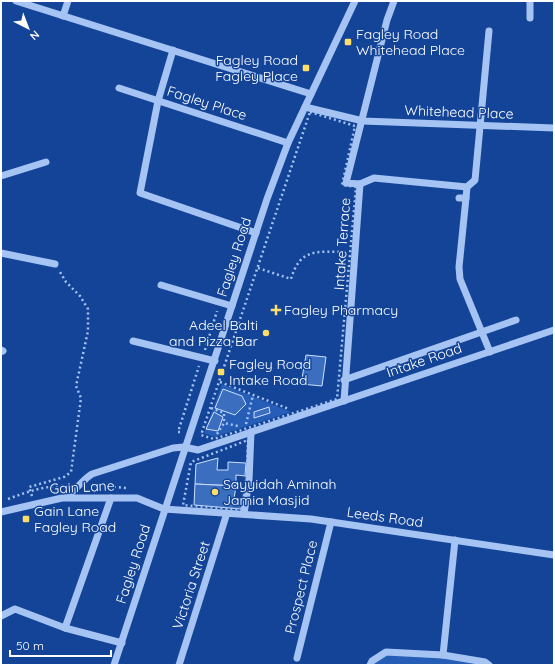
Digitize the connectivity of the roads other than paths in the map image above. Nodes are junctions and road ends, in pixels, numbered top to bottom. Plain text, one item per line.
1 (16, 1) edge
2 (68, 1) edge
3 (355, 1) edge
4 (394, 1) edge
5 (530, 1) edge
6 (64, 16) junction
7 (530, 18) dead end
8 (489, 31) dead end
9 (173, 50) junction
10 (119, 88) dead end
11 (311, 94) junction
12 (158, 101) junction
13 (305, 107) junction
14 (363, 121) junction
15 (479, 126) junction
16 (554, 128) edge
17 (288, 144) junction
18 (46, 162) dead end
19 (1, 176) edge
20 (360, 184) junction
21 (467, 187) junction
22 (256, 233) junction
23 (1, 253) edge
24 (55, 264) road end
25 (161, 285) dead end
26 (232, 306) junction
27 (516, 320) dead end
28 (554, 330) edge
29 (481, 332) junction
30 (133, 341) dead end
31 (490, 352) junction
32 (215, 362) junction
33 (344, 380) junction
34 (344, 401) junction
35 (248, 430) junction
36 (184, 447) junction
37 (62, 498) junction
38 (111, 498) junction
39 (164, 508) junction
40 (1, 512) edge
41 (227, 513) junction
42 (245, 514) junction
43 (331, 522) junction
44 (455, 540) junction
45 (554, 555) edge
46 (1, 616) edge
47 (65, 628) junction
48 (122, 643) junction
49 (443, 655) junction
50 (297, 658) dead end
51 (114, 665) edge
52 (179, 665) edge
53 (370, 665) edge
54 (489, 665) edge

1 - 6 street
2 - 6 street
3 - 11 street, Fagley Road
4 - 14 street
5 - 7 street
6 - 9 street
8 - 15 street
9 - 11 street
9 - 12 street
10 - 12 street, Fagley Place
11 - 13 street, Fagley Road
12 - 17 street, Fagley Place
12 - 22 street
13 - 14 street, Whitehead Place
13 - 17 street, Fagley Road
14 - 15 street, Whitehead Place
14 - 20 street
15 - 16 street, Whitehead Place
15 - 21 street
17 - 22 street, Fagley Road
18 - 19 street
20 - 21 street
20 - 33 street, Intake Terrace
21 - 29 street
22 - 26 street, Fagley Road
23 - 24 street
25 - 26 street
26 - 32 street, Fagley Road
27 - 29 street, Intake Road
28 - 31 street, Intake Road
29 - 31 street
29 - 33 street, Intake Road
30 - 32 street
31 - 34 street, Intake Road
32 - 36 street, Fagley Road
33 - 34 street, Intake Terrace
34 - 35 street, Intake Road
35 - 36 street, Intake Road
35 - 42 street
36 - 37 street, Intake Road
36 - 39 street, Fagley Road
37 - 38 street, Gain Lane
37 - 40 street, Gain Lane
38 - 39 street, Gain Lane
38 - 47 street
39 - 41 street, Leeds Road
39 - 48 street, Fagley Road
41 - 42 street, Leeds Road
41 - 52 street, Victoria Street
42 - 43 street, Leeds Road
43 - 44 street, Leeds Road
43 - 50 street, Prospect Place
44 - 45 street, Leeds Road
44 - 49 street
46 - 47 street
47 - 48 street
48 - 51 street, Fagley Road
49 - 53 street
49 - 54 street

